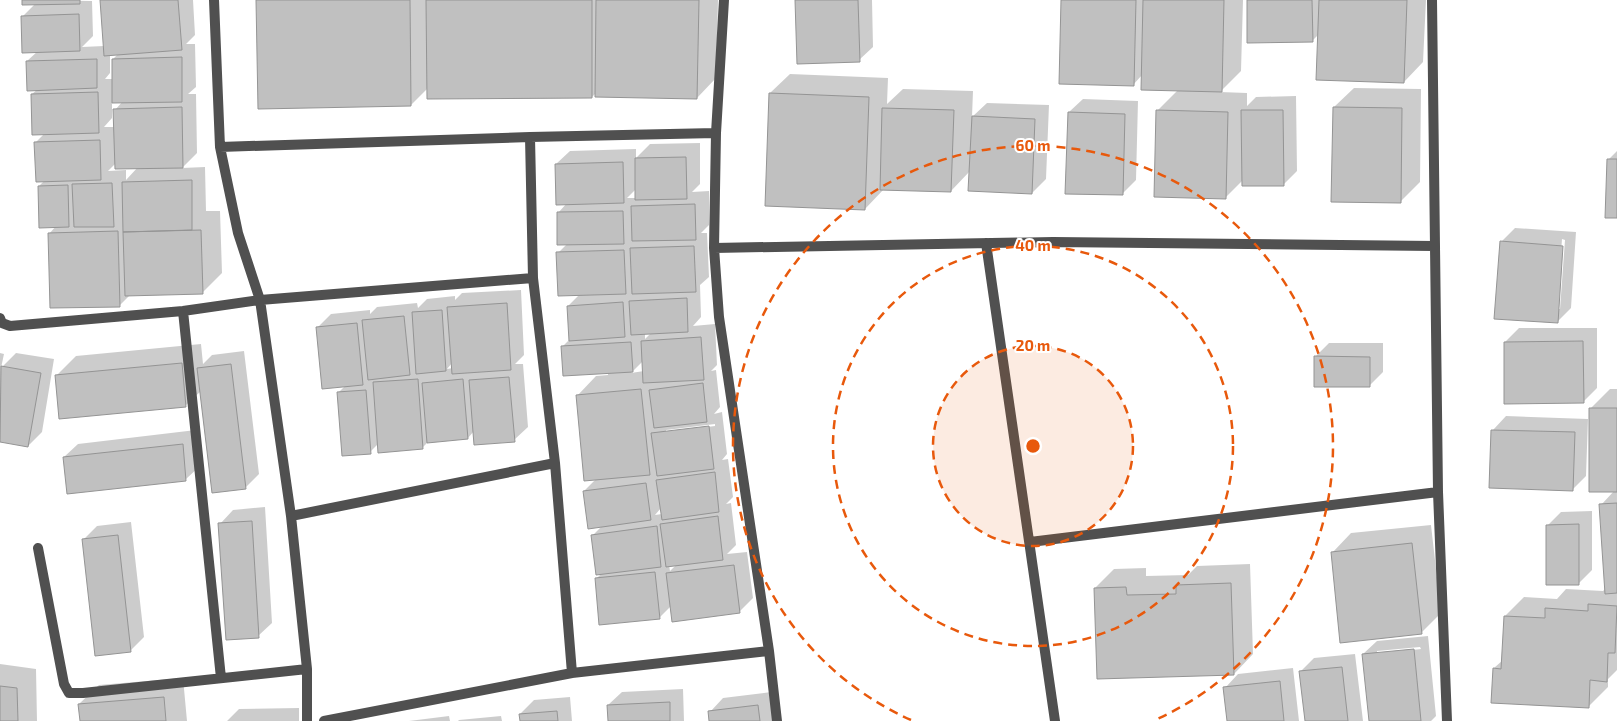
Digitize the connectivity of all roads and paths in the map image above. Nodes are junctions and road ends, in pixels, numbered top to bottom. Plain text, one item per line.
1 (214, 0) edge
2 (724, 0) edge
3 (1432, 0) edge
4 (716, 133) junction
5 (530, 137) junction
6 (220, 147) junction
7 (986, 243) junction
8 (1434, 246) junction
9 (714, 248) junction
10 (533, 278) junction
11 (260, 300) junction
12 (183, 311) junction
13 (0, 318) edge
14 (555, 463) junction
15 (1438, 492) junction
16 (291, 516) junction
17 (1030, 542) junction
18 (38, 548) dead end
19 (769, 651) junction
20 (307, 669) junction
21 (572, 673) junction
22 (221, 678) junction
23 (307, 721) edge
24 (324, 721) edge
25 (777, 721) edge
26 (1055, 721) edge
27 (1447, 721) edge

1 - 6 street
2 - 4 street
3 - 8 street
4 - 5 street
4 - 9 street
5 - 6 street
5 - 10 street
6 - 11 street
7 - 8 street
7 - 9 street
7 - 17 street
8 - 15 street
9 - 19 street
10 - 11 street
10 - 14 street
11 - 12 street
11 - 16 street
12 - 13 street
12 - 22 street
14 - 16 street
14 - 21 street
15 - 17 street
15 - 27 street
16 - 20 street
17 - 26 street
18 - 22 street
19 - 21 street
19 - 25 street
20 - 22 street
20 - 23 street
21 - 24 street

